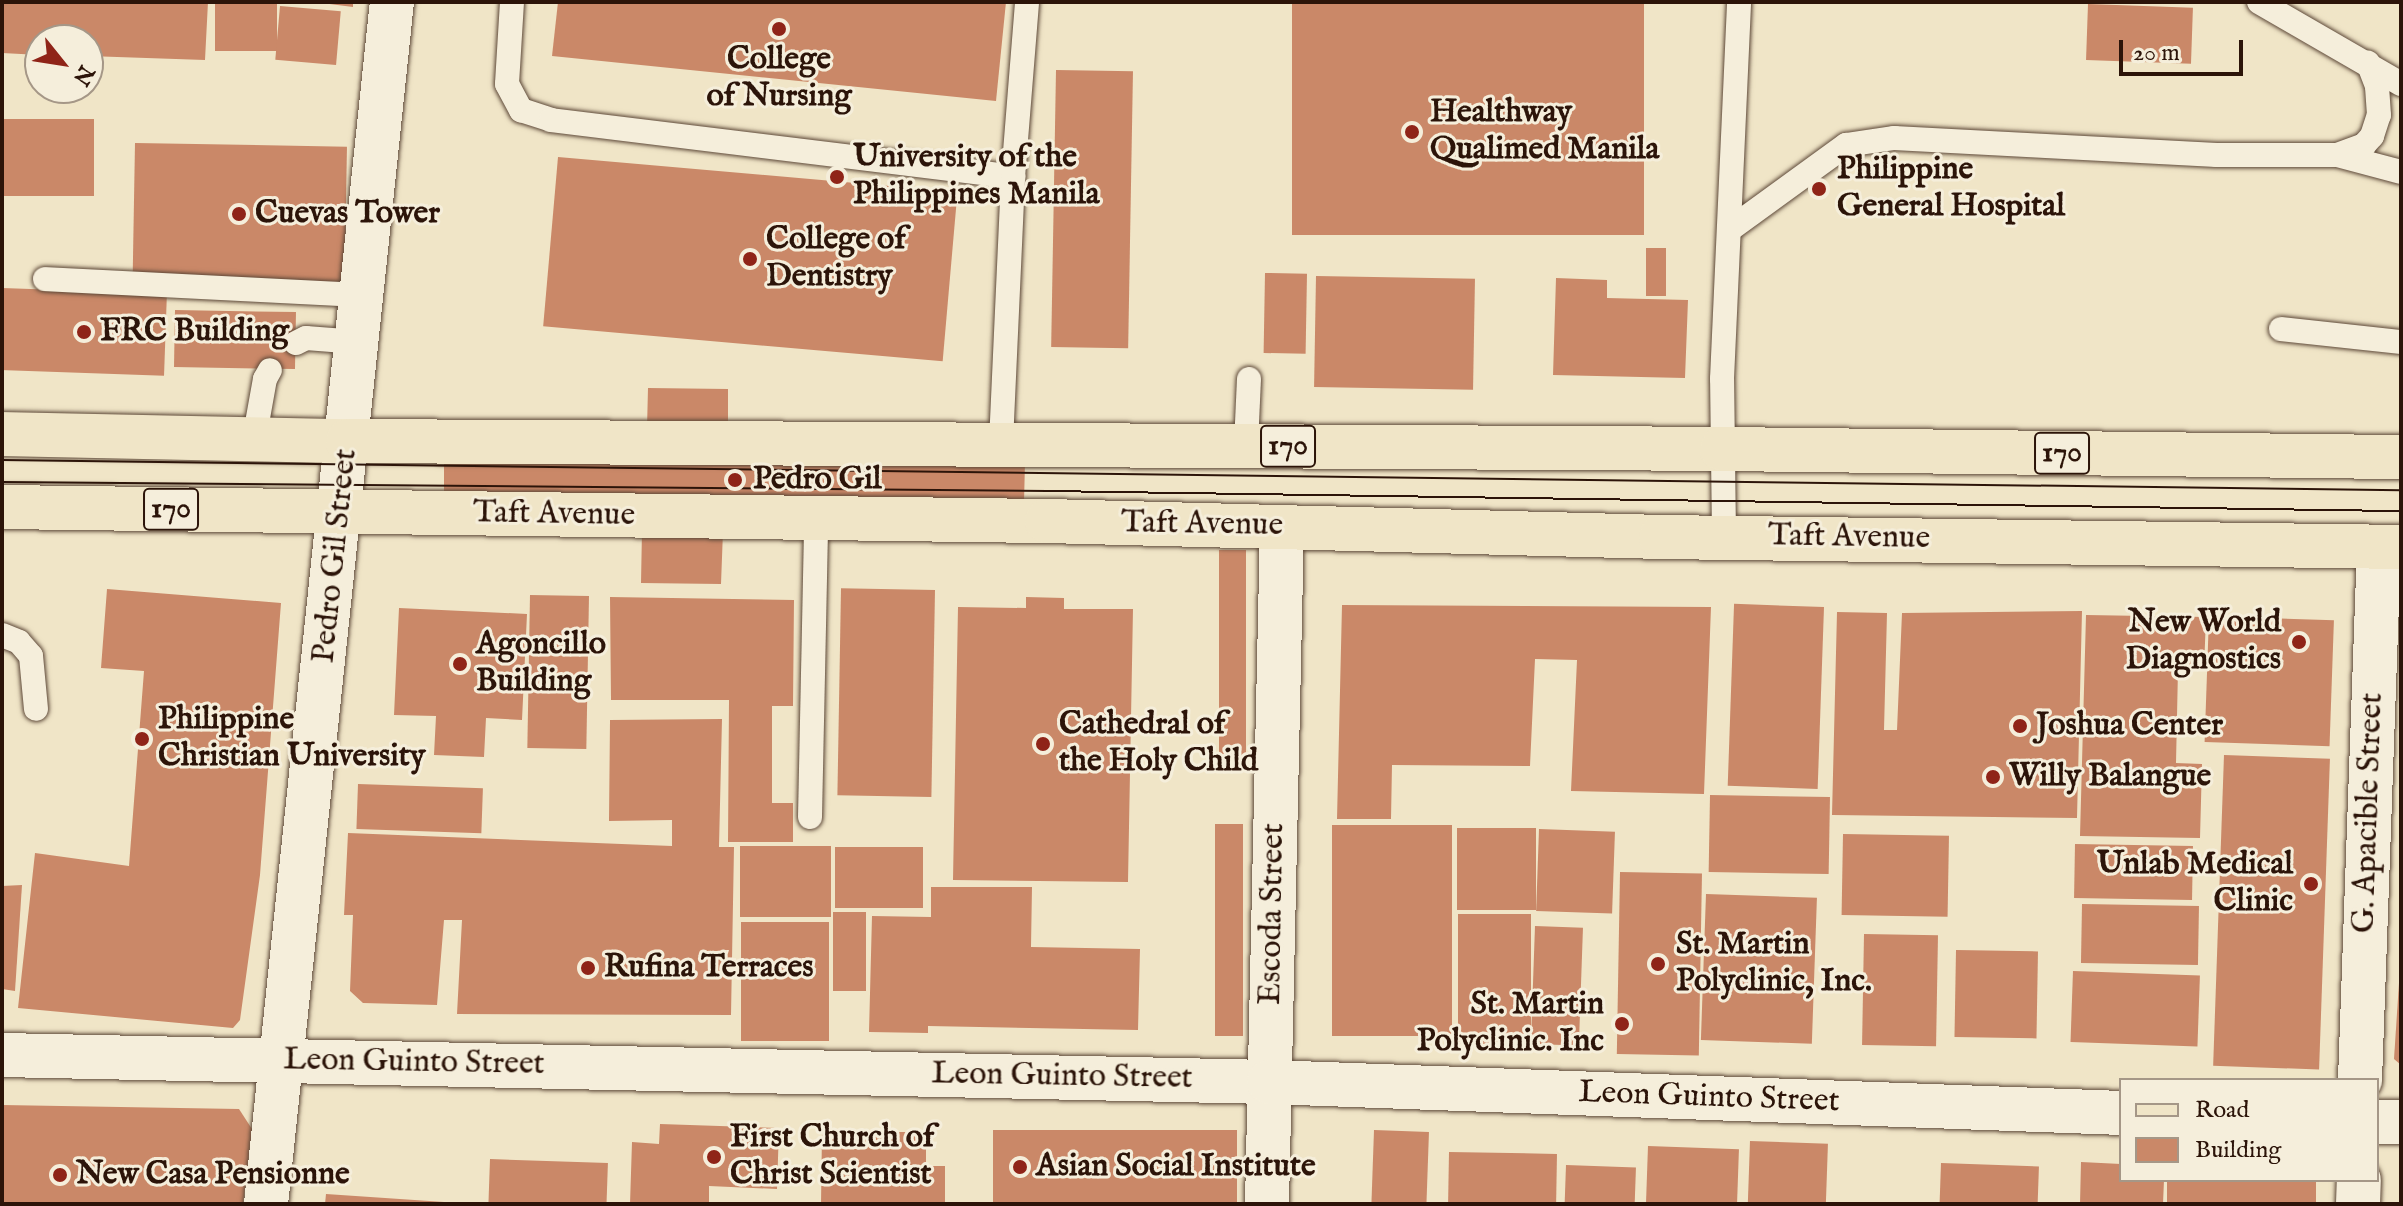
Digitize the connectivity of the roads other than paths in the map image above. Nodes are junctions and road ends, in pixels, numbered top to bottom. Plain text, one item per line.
1 (392, 2) edge
2 (512, 2) edge
3 (1027, 2) edge
4 (1739, 2) edge
5 (2259, 2) edge
6 (2368, 63) junction
7 (2401, 84) edge
8 (2337, 155) junction
9 (2401, 172) edge
10 (1013, 177) junction
11 (1729, 230) junction
12 (45, 279) dead end
13 (363, 295) junction
14 (2281, 329) dead end
15 (358, 342) junction
16 (2401, 342) edge
17 (296, 343) dead end
18 (270, 370) dead end
19 (1249, 379) dead end
20 (2, 434) edge
21 (254, 440) junction
22 (348, 441) junction
23 (1001, 443) junction
24 (1246, 445) junction
25 (1722, 449) junction
26 (2401, 457) edge
27 (2, 507) edge
28 (341, 512) junction
29 (816, 519) junction
30 (1282, 527) junction
31 (1724, 536) junction
32 (2390, 547) edge
33 (2, 635) edge
34 (36, 709) dead end
35 (810, 817) dead end
36 (2, 1055) edge
37 (283, 1061) junction
38 (2360, 1078) edge
39 (1269, 1082) junction
40 (2119, 1113) edge
41 (2379, 1122) edge
42 (2401, 1122) edge
43 (2359, 1182) edge
44 (266, 1204) edge
45 (1267, 1204) edge
46 (2358, 1204) edge

1 - 13 street, Pedro Gil Street
2 - 10 lane
3 - 10 lane
4 - 11 lane
5 - 6 lane
6 - 7 lane
6 - 8 lane
8 - 9 lane
8 - 11 lane
10 - 23 lane
11 - 25 lane
12 - 13 lane
13 - 15 street, Pedro Gil Street
14 - 16 lane
15 - 17 lane
15 - 22 street, Pedro Gil Street
18 - 21 lane
19 - 24 lane
20 - 21 main road, 170
21 - 22 main road, 170
22 - 23 main road, 170
22 - 28 street, Pedro Gil Street
23 - 24 main road, 170
24 - 25 main road, 170
25 - 26 main road, 170
25 - 31 lane
27 - 28 main road, Taft Avenue / 170
28 - 29 main road, Taft Avenue / 170
28 - 37 street, Pedro Gil Street
29 - 30 main road, Taft Avenue / 170
29 - 35 lane
30 - 31 main road, Taft Avenue / 170
30 - 39 street, Escoda Street
31 - 32 main road, Taft Avenue / 170
32 - 38 street, G. Apacible Street
33 - 34 lane
36 - 37 street, Leon Guinto Street
37 - 39 street, Leon Guinto Street
37 - 44 street, Pedro Gil Street
39 - 40 street, Leon Guinto Street
39 - 45 street, Escoda Street
41 - 42 street
43 - 46 street

